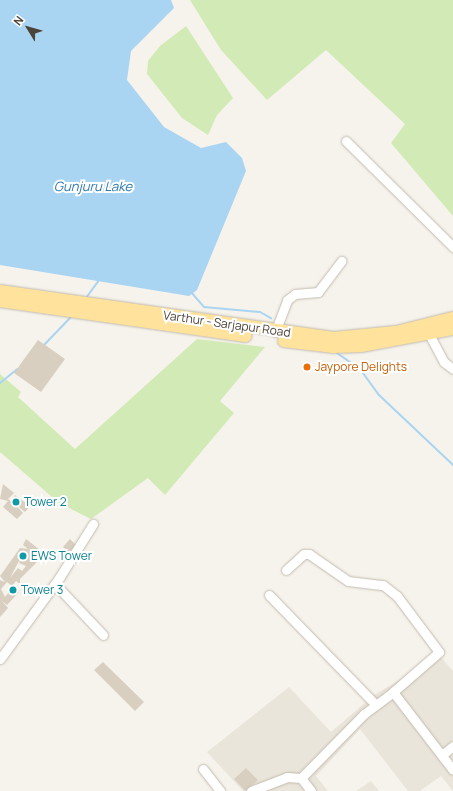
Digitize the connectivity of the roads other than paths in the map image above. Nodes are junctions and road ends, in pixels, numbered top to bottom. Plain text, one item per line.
1 (346, 141) dead end
2 (453, 248) edge
3 (342, 261) dead end
4 (0, 292) edge
5 (0, 301) edge
6 (453, 318) edge
7 (453, 329) edge
8 (275, 332) junction
9 (429, 334) junction
10 (453, 369) edge
11 (93, 524) dead end
12 (286, 570) dead end
13 (55, 584) junction
14 (269, 595) dead end
15 (103, 635) dead end
16 (0, 659) edge
17 (393, 692) junction
18 (375, 704) junction
19 (453, 746) edge
20 (442, 755) junction
21 (203, 769) dead end
22 (453, 770) edge
23 (301, 778) junction
24 (220, 791) edge
25 (251, 791) edge
26 (311, 791) edge

1 - 2 street
3 - 8 street
4 - 8 main road, Varthur - Sarjapur Road
5 - 9 main road, Varthur - Sarjapur Road
6 - 8 main road, Varthur - Sarjapur Road
7 - 9 main road, Varthur - Sarjapur Road
9 - 10 street
11 - 13 street
12 - 17 street
13 - 15 street
13 - 16 street
14 - 18 street
17 - 18 street
17 - 20 street
18 - 23 street
19 - 20 street
20 - 22 street
21 - 24 street
23 - 25 street
23 - 26 street

